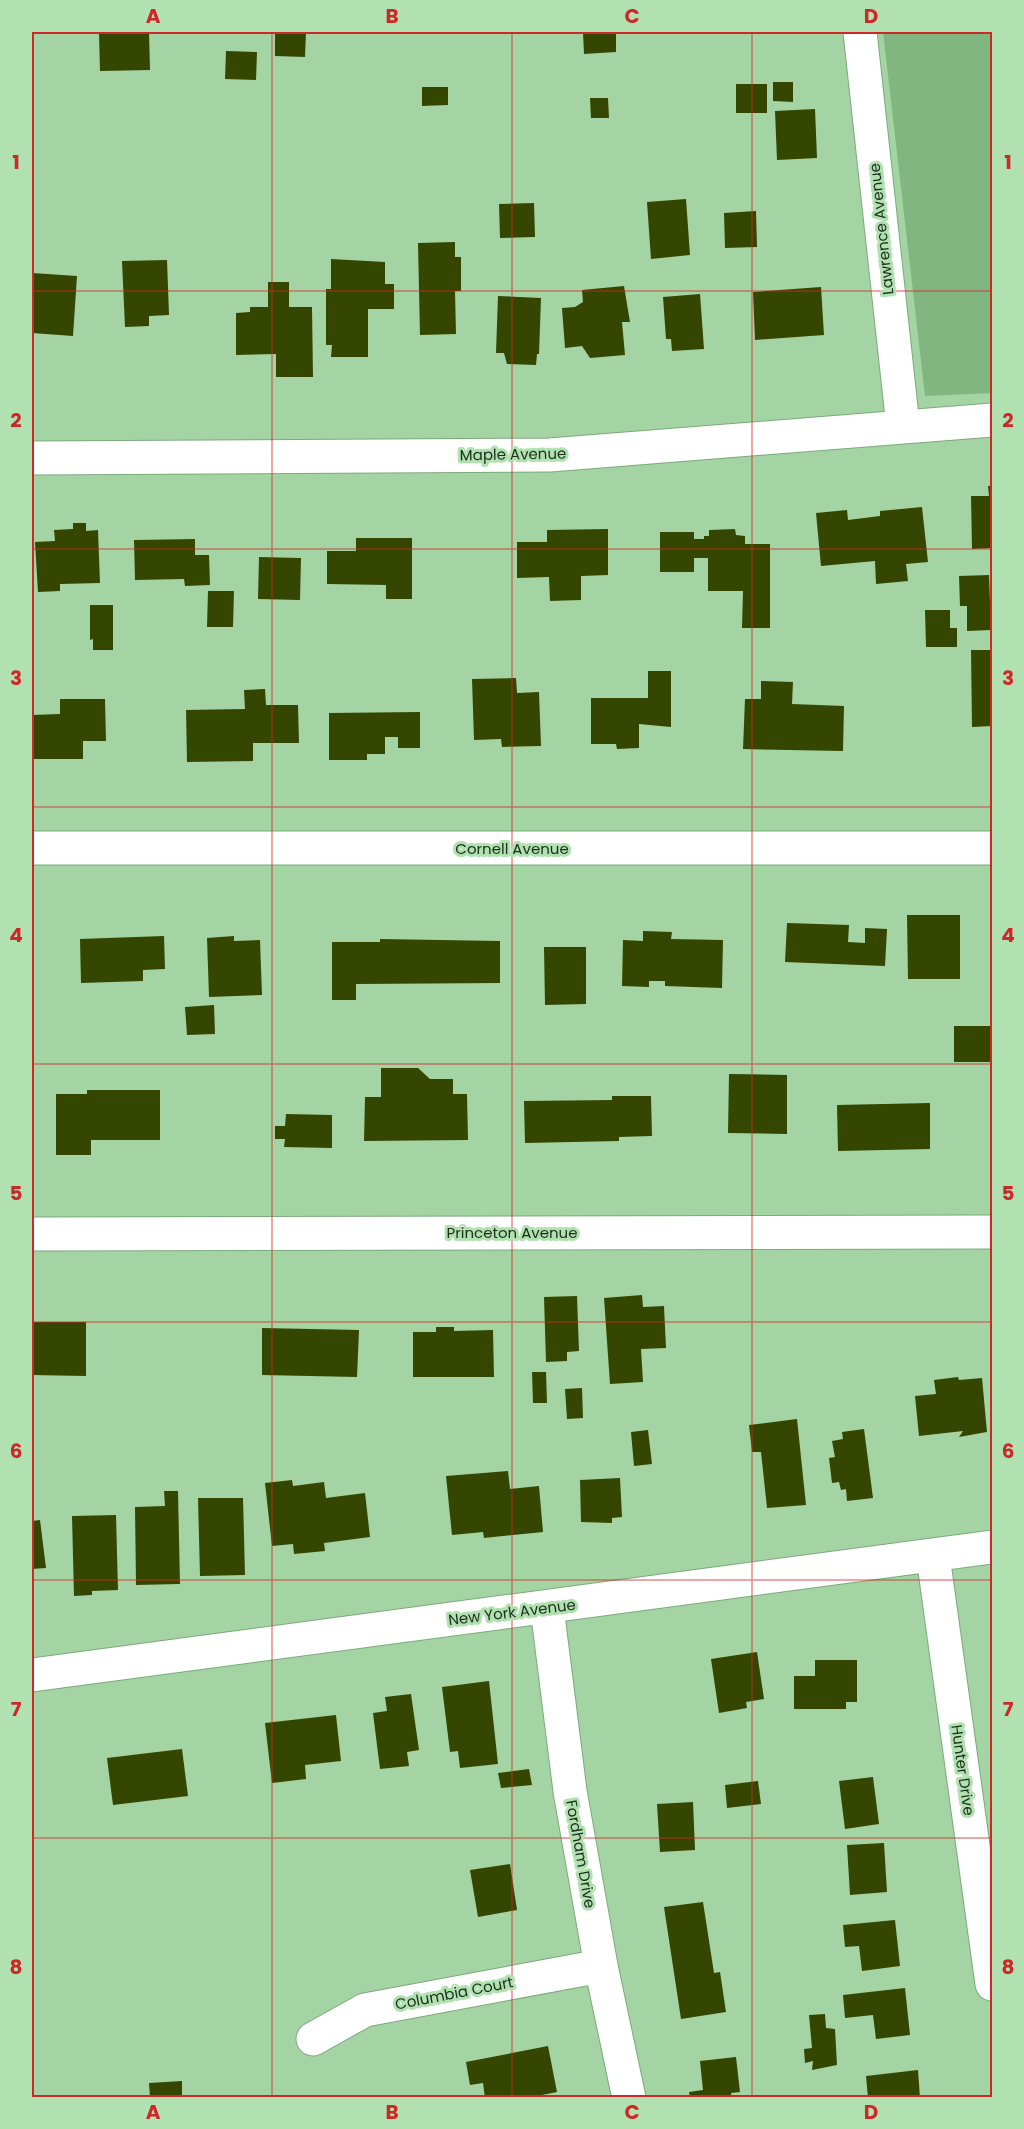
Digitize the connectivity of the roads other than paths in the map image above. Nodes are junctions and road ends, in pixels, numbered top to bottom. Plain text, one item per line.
1 (860, 32) edge
2 (993, 420) edge
3 (903, 426) junction
4 (32, 458) edge
5 (32, 848) edge
6 (993, 848) edge
7 (993, 1232) edge
8 (32, 1234) edge
9 (993, 1547) edge
10 (933, 1556) junction
11 (547, 1608) junction
12 (32, 1675) edge
13 (601, 1965) junction
14 (993, 1984) edge
15 (313, 2039) dead end
16 (629, 2097) edge

1 - 3 street, Lawrence Avenue
2 - 3 street, Maple Avenue
3 - 4 street, Maple Avenue
5 - 6 street, Cornell Avenue
7 - 8 street, Princeton Avenue
9 - 10 street, New York Avenue
10 - 11 street, New York Avenue
10 - 14 street, Hunter Drive
11 - 12 street, New York Avenue
11 - 13 street, Fordham Drive
13 - 15 street, Columbia Court
13 - 16 street, Fordham Drive

